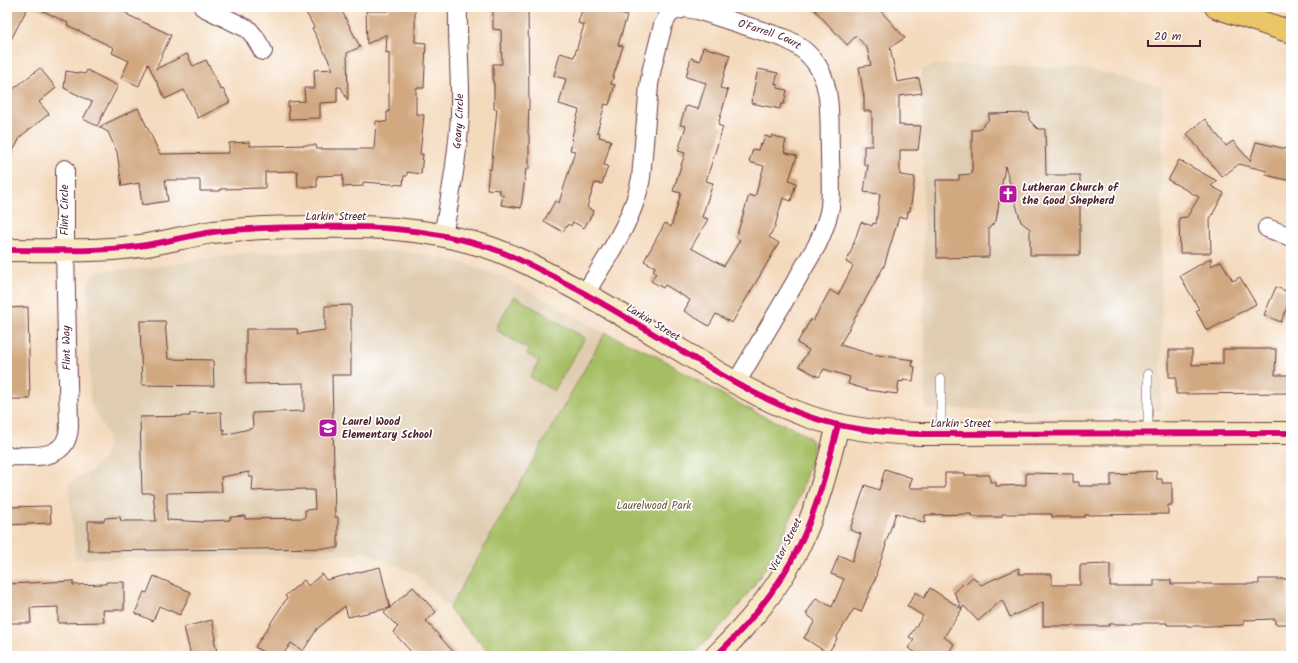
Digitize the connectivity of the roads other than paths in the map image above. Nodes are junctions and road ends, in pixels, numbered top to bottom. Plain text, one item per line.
1 (203, 7) edge
2 (458, 7) edge
3 (1216, 7) edge
4 (1291, 32) edge
5 (264, 51) dead end
6 (65, 170) dead end
7 (1267, 228) dead end
8 (443, 235) junction
9 (1291, 237) edge
10 (7, 250) edge
11 (65, 250) junction
12 (585, 294) junction
13 (1148, 374) dead end
14 (941, 379) dead end
15 (736, 384) junction
16 (838, 425) junction
17 (1148, 433) junction
18 (1291, 433) edge
19 (941, 434) junction
20 (7, 456) edge
21 (716, 656) edge

1 - 5 street
2 - 8 street, Geary Circle
3 - 4 highway
6 - 11 street, Flint Circle
7 - 9 street
8 - 11 street, Larkin Street
8 - 12 street, Larkin Street
10 - 11 street, Larkin Street
11 - 20 street, Flint Way
12 - 15 street, Larkin Street
12 - 15 street, O'Farrell Court
13 - 17 lane
14 - 19 lane
15 - 16 street, Larkin Street
16 - 19 street, Larkin Street
16 - 21 street, Victor Street
17 - 18 street, Larkin Street
17 - 19 street, Larkin Street

